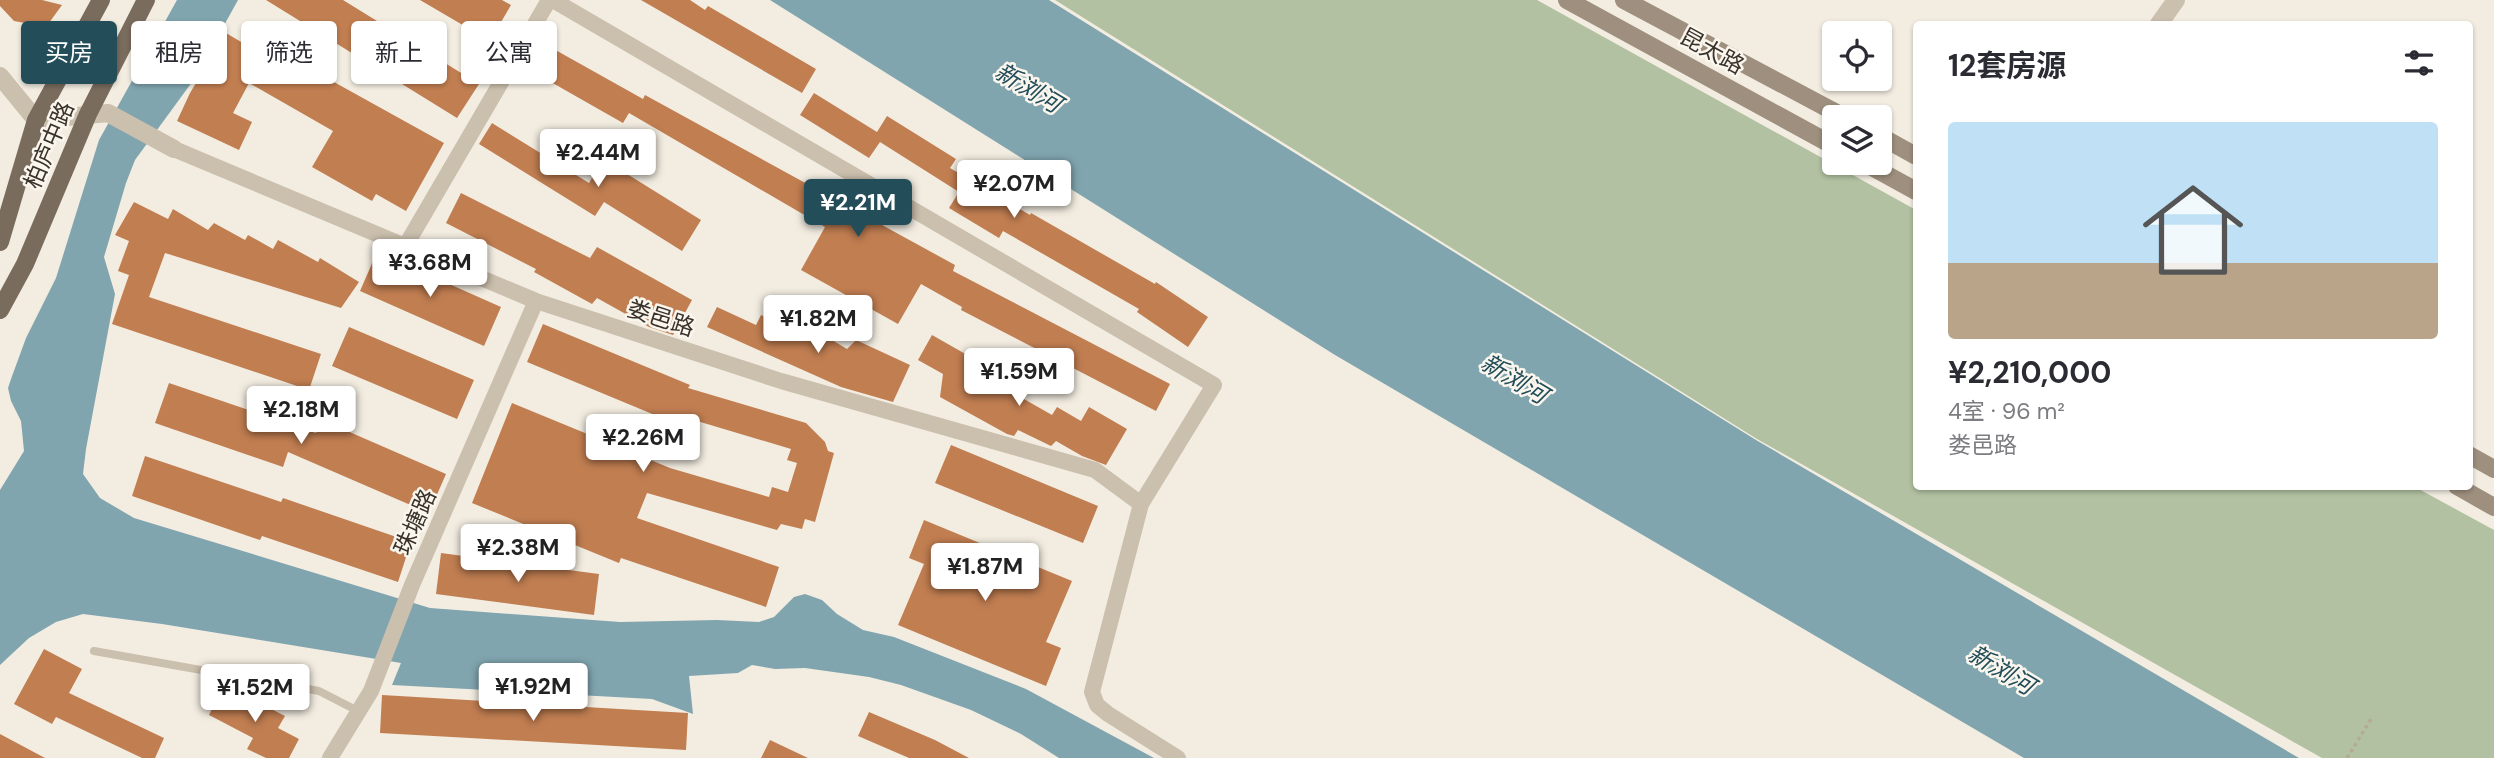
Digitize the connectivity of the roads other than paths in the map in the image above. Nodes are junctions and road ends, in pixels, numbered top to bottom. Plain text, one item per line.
1 (101, 0) edge
2 (146, 0) edge
3 (551, 0) edge
4 (1567, 0) edge
5 (1624, 0) edge
6 (2176, 0) edge
7 (2161, 21) edge
8 (0, 76) edge
9 (1822, 105) edge
10 (88, 114) junction
11 (36, 120) junction
12 (1822, 139) edge
13 (1892, 143) edge
14 (174, 149) joint
15 (1913, 154) edge
16 (1887, 175) edge
17 (1913, 189) edge
18 (0, 242) edge
19 (406, 245) junction
20 (536, 301) junction
21 (0, 310) edge
22 (2473, 457) edge
23 (2494, 469) edge
24 (2464, 490) edge
25 (1141, 504) junction
26 (2494, 506) edge
27 (93, 651) dead end
28 (358, 711) junction
29 (330, 758) edge
30 (1178, 758) edge

1 - 11 main road, 柏庐中路
2 - 10 main road, 柏庐中路
3 - 19 street
3 - 25 street
4 - 12 main road, 昆太路
5 - 9 main road, 昆太路
6 - 7 street
8 - 11 street
10 - 11 street
10 - 14 street
10 - 21 main road, 柏庐中路
11 - 18 main road, 柏庐中路
13 - 15 main road
14 - 19 street, 娄邑路
16 - 17 main road
19 - 20 street, 娄邑路
20 - 25 street, 娄邑路
20 - 28 street, 珠塘路
22 - 23 main road
24 - 26 main road
25 - 30 street
27 - 28 lane
28 - 29 street, 珠塘路

